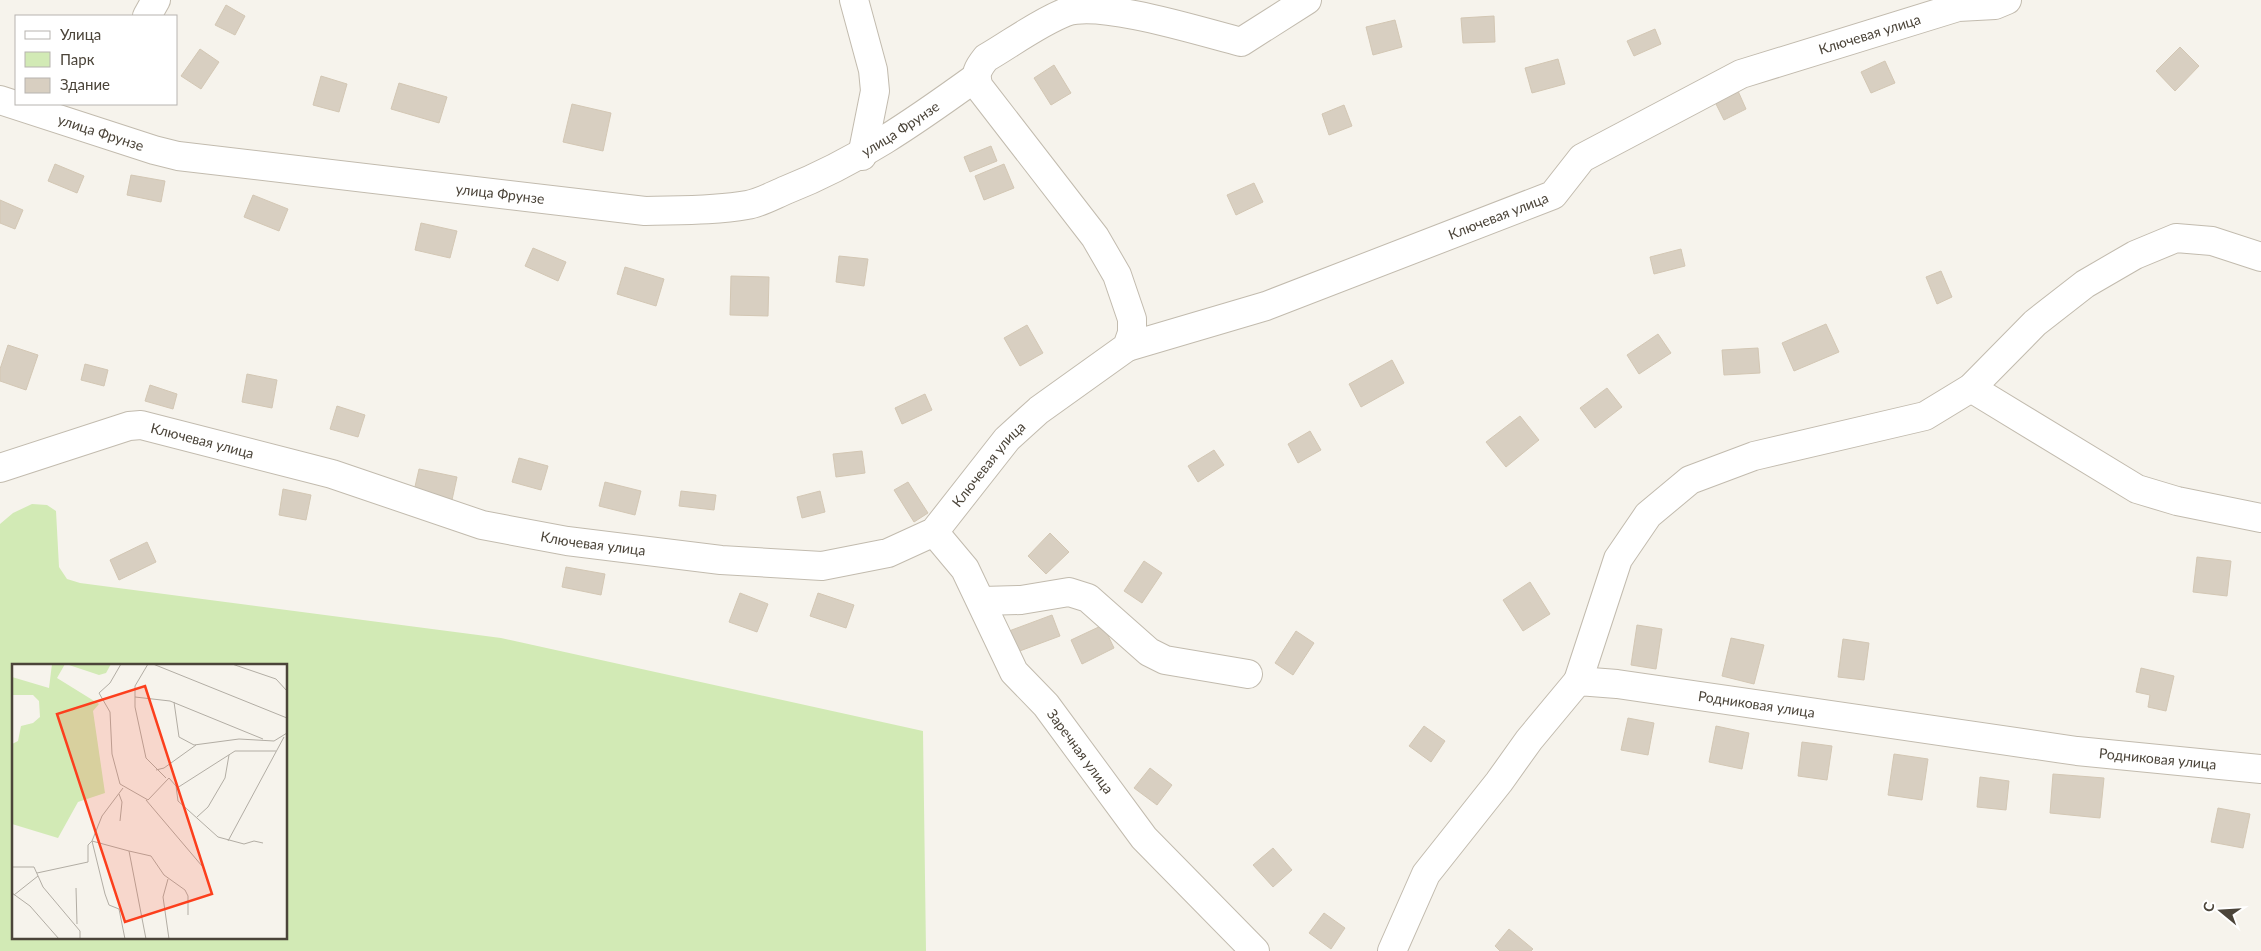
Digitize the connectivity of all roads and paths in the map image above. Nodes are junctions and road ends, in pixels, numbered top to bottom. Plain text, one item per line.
1 (156, 0) edge
2 (854, 0) edge
3 (1307, 0) edge
4 (2008, 0) edge
5 (1105, 5) edge
6 (148, 15) edge
7 (975, 78) junction
8 (0, 100) edge
9 (15, 102) edge
10 (30, 105) edge
11 (84, 114) edge
12 (862, 156) junction
13 (2261, 257) edge
14 (1127, 347) junction
15 (1972, 388) junction
16 (0, 468) edge
17 (2261, 518) edge
18 (934, 532) junction
19 (982, 601) junction
20 (1248, 674) dead end
21 (1578, 681) junction
22 (2261, 770) edge
23 (1255, 951) edge
24 (1392, 951) edge

1 - 6 street
2 - 12 street
3 - 5 street
4 - 14 street, Ключевая улица
5 - 7 street
7 - 12 street, улица Фрунзе
7 - 14 street
8 - 9 street, улица Фрунзе
10 - 11 street, улица Фрунзе
11 - 12 street, улица Фрунзе
13 - 15 street
14 - 18 street, Ключевая улица
15 - 17 street
15 - 21 street
16 - 18 street, Ключевая улица
18 - 19 street, Заречная улица
19 - 20 street
19 - 23 street, Заречная улица
21 - 22 street, Родниковая улица
21 - 24 street

